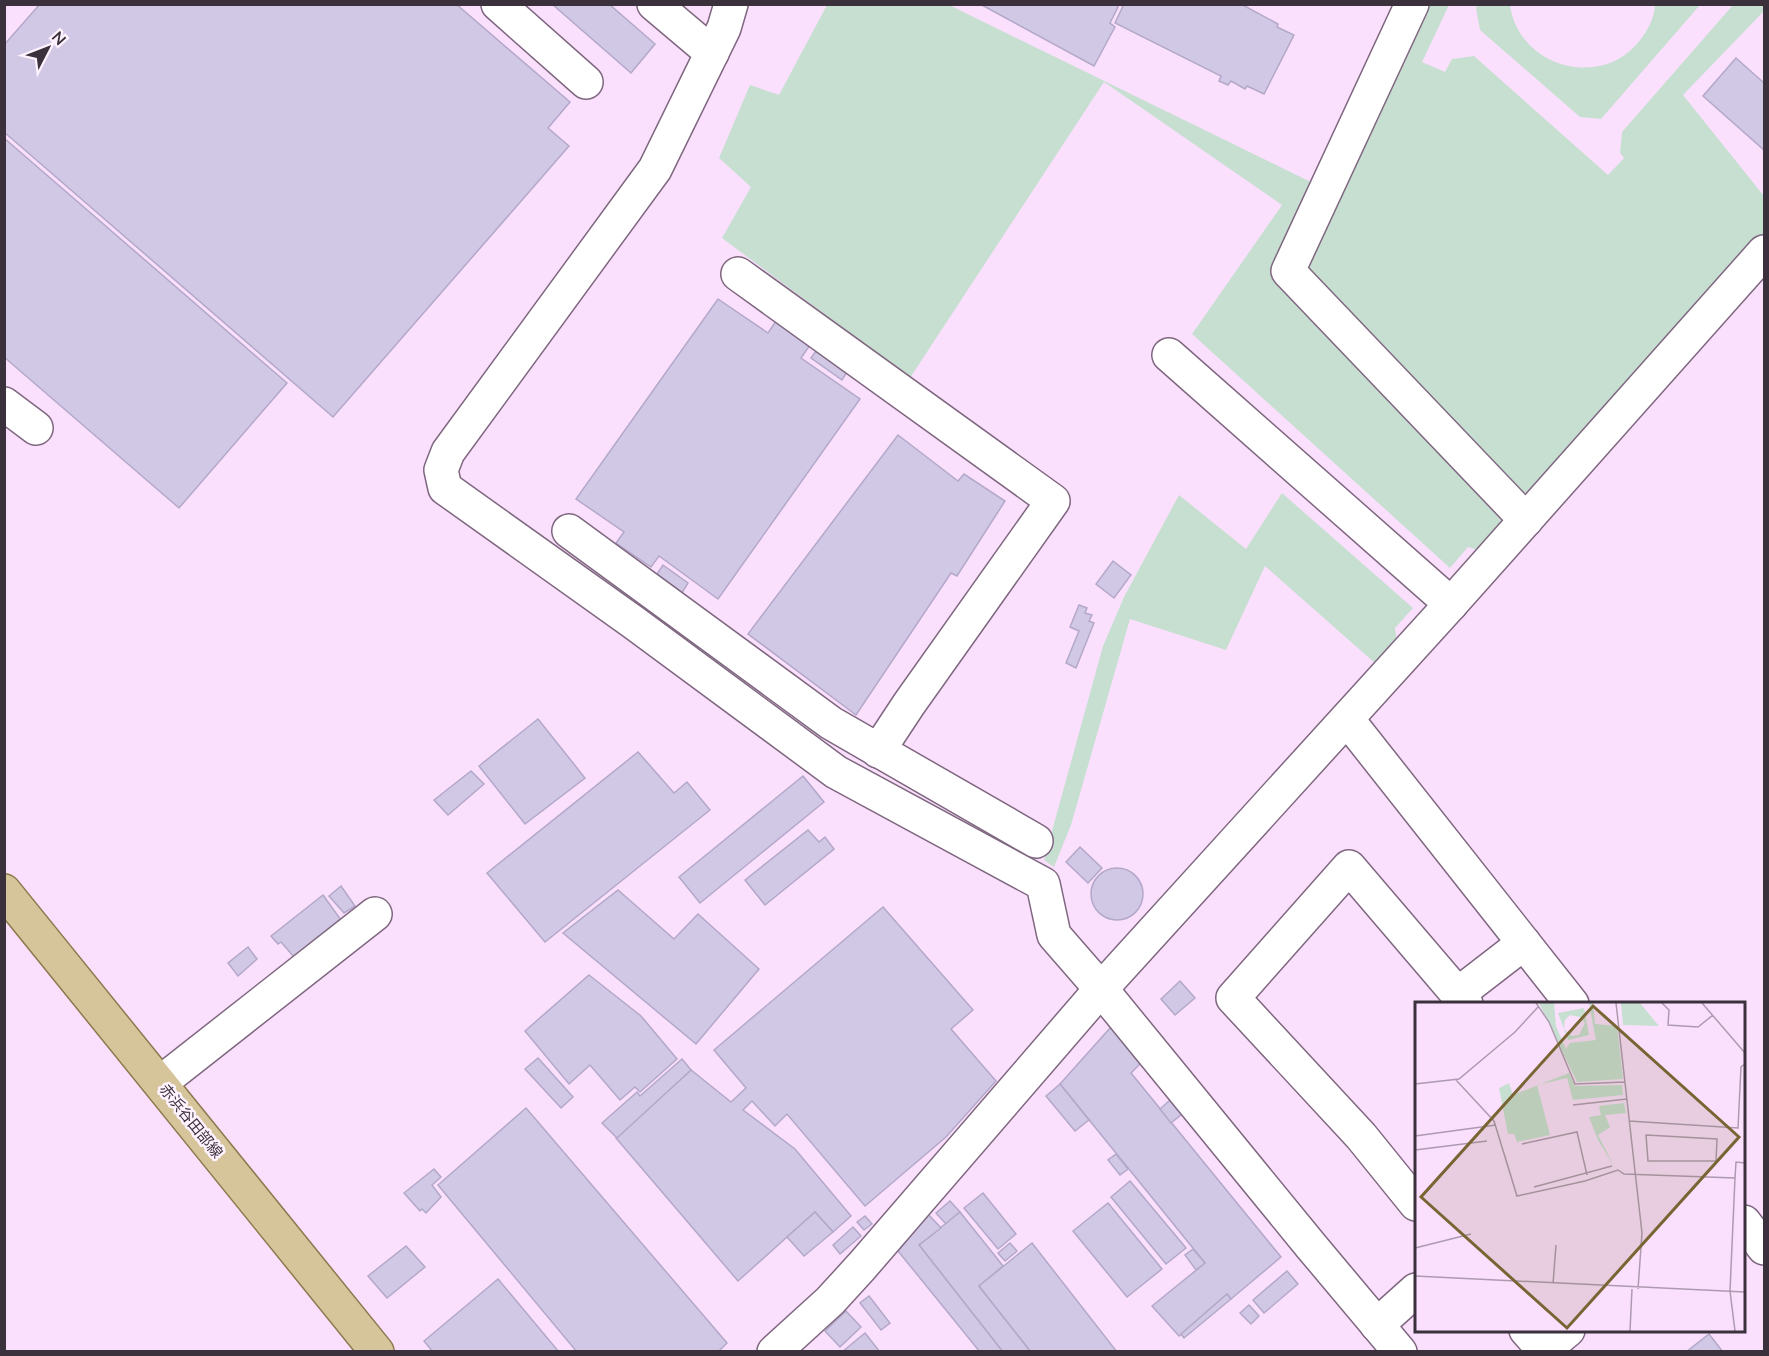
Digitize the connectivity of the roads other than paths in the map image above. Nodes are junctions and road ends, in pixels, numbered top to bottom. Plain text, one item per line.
1 (498, 4) edge
2 (654, 4) edge
3 (731, 4) edge
4 (1412, 4) edge
5 (712, 53) junction
6 (586, 81) dead end
7 (1764, 252) edge
8 (738, 274) dead end
9 (1170, 355) dead end
10 (4, 404) edge
11 (36, 428) dead end
12 (1526, 520) junction
13 (569, 531) dead end
14 (1450, 604) junction
15 (1347, 719) junction
16 (878, 751) junction
17 (1002, 822) junction
18 (1036, 841) dead end
19 (985, 853) junction
20 (4, 891) edge
21 (375, 914) dead end
22 (1524, 942) junction
23 (1101, 989) junction
24 (1462, 999) edge
25 (1570, 1002) edge
26 (160, 1083) junction
27 (1415, 1203) edge
28 (1745, 1224) edge
29 (1764, 1248) edge
30 (1415, 1291) edge
31 (1377, 1325) junction
32 (1528, 1332) edge
33 (1566, 1332) edge
34 (377, 1352) edge
35 (774, 1352) edge
36 (1400, 1352) edge

1 - 6 street
2 - 5 street
3 - 5 street
4 - 12 street
5 - 19 street
7 - 12 street
8 - 16 street
9 - 14 street
10 - 11 street
12 - 14 street
13 - 16 street
14 - 15 street
15 - 22 street
15 - 23 street
16 - 17 street
17 - 18 street
17 - 19 street
19 - 23 street
20 - 26 main road, 赤浜谷田部線
21 - 26 street
22 - 24 street
22 - 25 street
23 - 31 street
23 - 35 street
24 - 27 street
26 - 34 main road, 赤浜谷田部線
28 - 29 street
30 - 31 street
31 - 36 street
32 - 33 street

